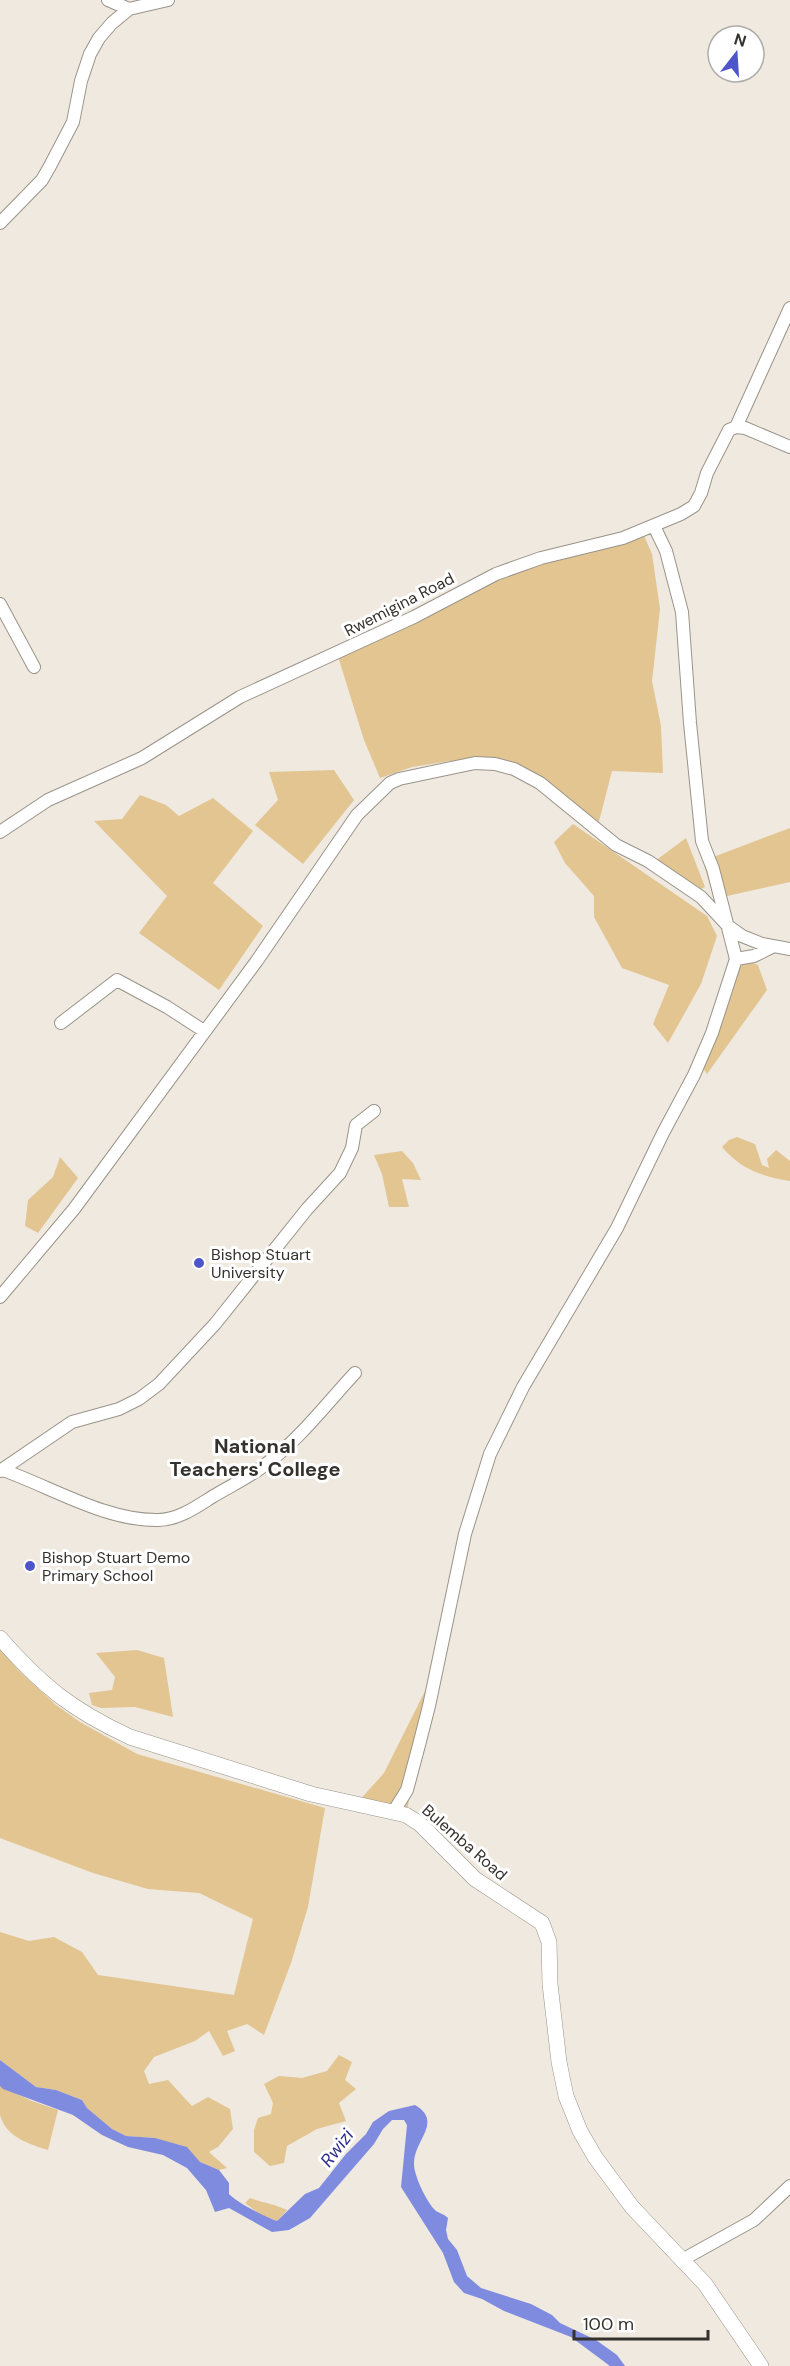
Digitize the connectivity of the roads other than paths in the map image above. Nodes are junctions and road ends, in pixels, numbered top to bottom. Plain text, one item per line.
1 (108, 0) edge
2 (168, 0) edge
3 (129, 9) junction
4 (0, 223) edge
5 (790, 308) edge
6 (736, 427) junction
7 (790, 447) edge
8 (654, 525) junction
9 (0, 604) edge
10 (34, 667) dead end
11 (0, 832) edge
12 (728, 926) junction
13 (772, 947) junction
14 (790, 949) edge
15 (736, 959) junction
16 (61, 1023) dead end
17 (204, 1031) junction
18 (374, 1111) dead end
19 (0, 1297) edge
20 (355, 1373) dead end
21 (2, 1470) edge
22 (0, 1638) edge
23 (394, 1811) junction
24 (790, 2186) edge
25 (682, 2260) junction
26 (762, 2366) edge

1 - 3 street
2 - 3 street
3 - 4 street
5 - 6 street, Rwemigina Road
6 - 7 street
6 - 8 street, Rwemigina Road
8 - 11 street, Rwemigina Road
8 - 12 street
9 - 10 street
12 - 13 street
12 - 15 street
12 - 17 street
13 - 14 street
13 - 15 street
15 - 23 street
16 - 17 street
17 - 19 street
18 - 21 street
20 - 21 street
22 - 23 main road, Bulemba Road
23 - 25 main road, Bulemba Road
24 - 25 street
25 - 26 main road, Bulemba Road

